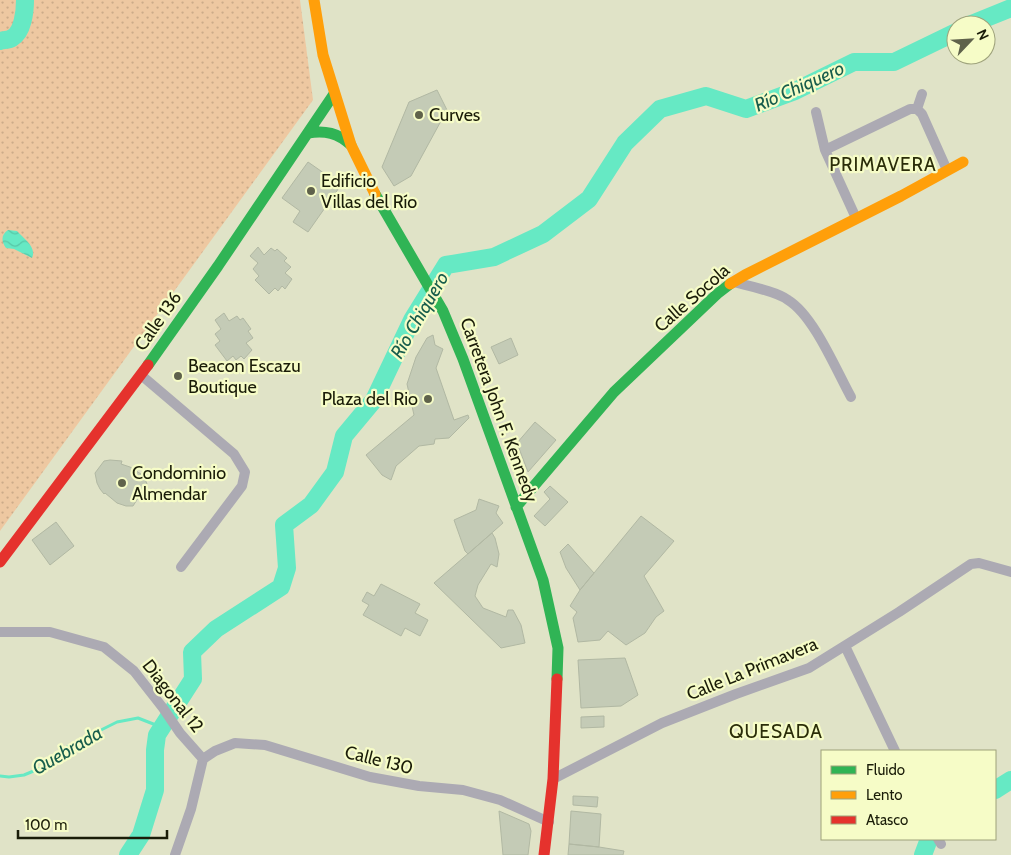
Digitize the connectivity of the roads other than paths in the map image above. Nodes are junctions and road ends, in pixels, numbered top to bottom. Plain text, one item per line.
1 (314, 0) edge
2 (334, 94) junction
3 (922, 94) dead end
4 (917, 109) junction
5 (816, 112) dead end
6 (308, 133) junction
7 (351, 144) junction
8 (824, 150) junction
9 (963, 162) dead end
10 (947, 170) junction
11 (856, 218) junction
12 (733, 282) junction
13 (141, 375) junction
14 (851, 397) dead end
15 (516, 507) junction
16 (0, 562) edge
17 (181, 567) dead end
18 (1011, 572) edge
19 (0, 632) edge
20 (845, 646) junction
21 (895, 750) edge
22 (203, 759) junction
23 (553, 779) junction
24 (549, 822) junction
25 (175, 855) edge
26 (544, 855) edge

1 - 2 street, Carretera John F. Kennedy
2 - 6 street, Calle 136
2 - 7 street, Carretera John F. Kennedy
3 - 4 street
4 - 8 street
4 - 10 street
5 - 8 street
6 - 7 street
6 - 13 street, Calle 136
7 - 15 street, Carretera John F. Kennedy
8 - 11 street
9 - 10 street, Calle Socola
10 - 11 street, Calle Socola
11 - 12 street, Calle Socola
12 - 14 street
12 - 15 street, Calle Socola
13 - 16 street, Calle 136
13 - 17 street
15 - 23 street, Carretera John F. Kennedy
18 - 20 street, Calle La Primavera
19 - 22 street, Diagonal 12
20 - 21 street
20 - 23 street, Calle La Primavera
22 - 24 street, Calle 130
22 - 25 street
23 - 24 street, Carretera John F. Kennedy
24 - 26 street, Carretera John F. Kennedy

